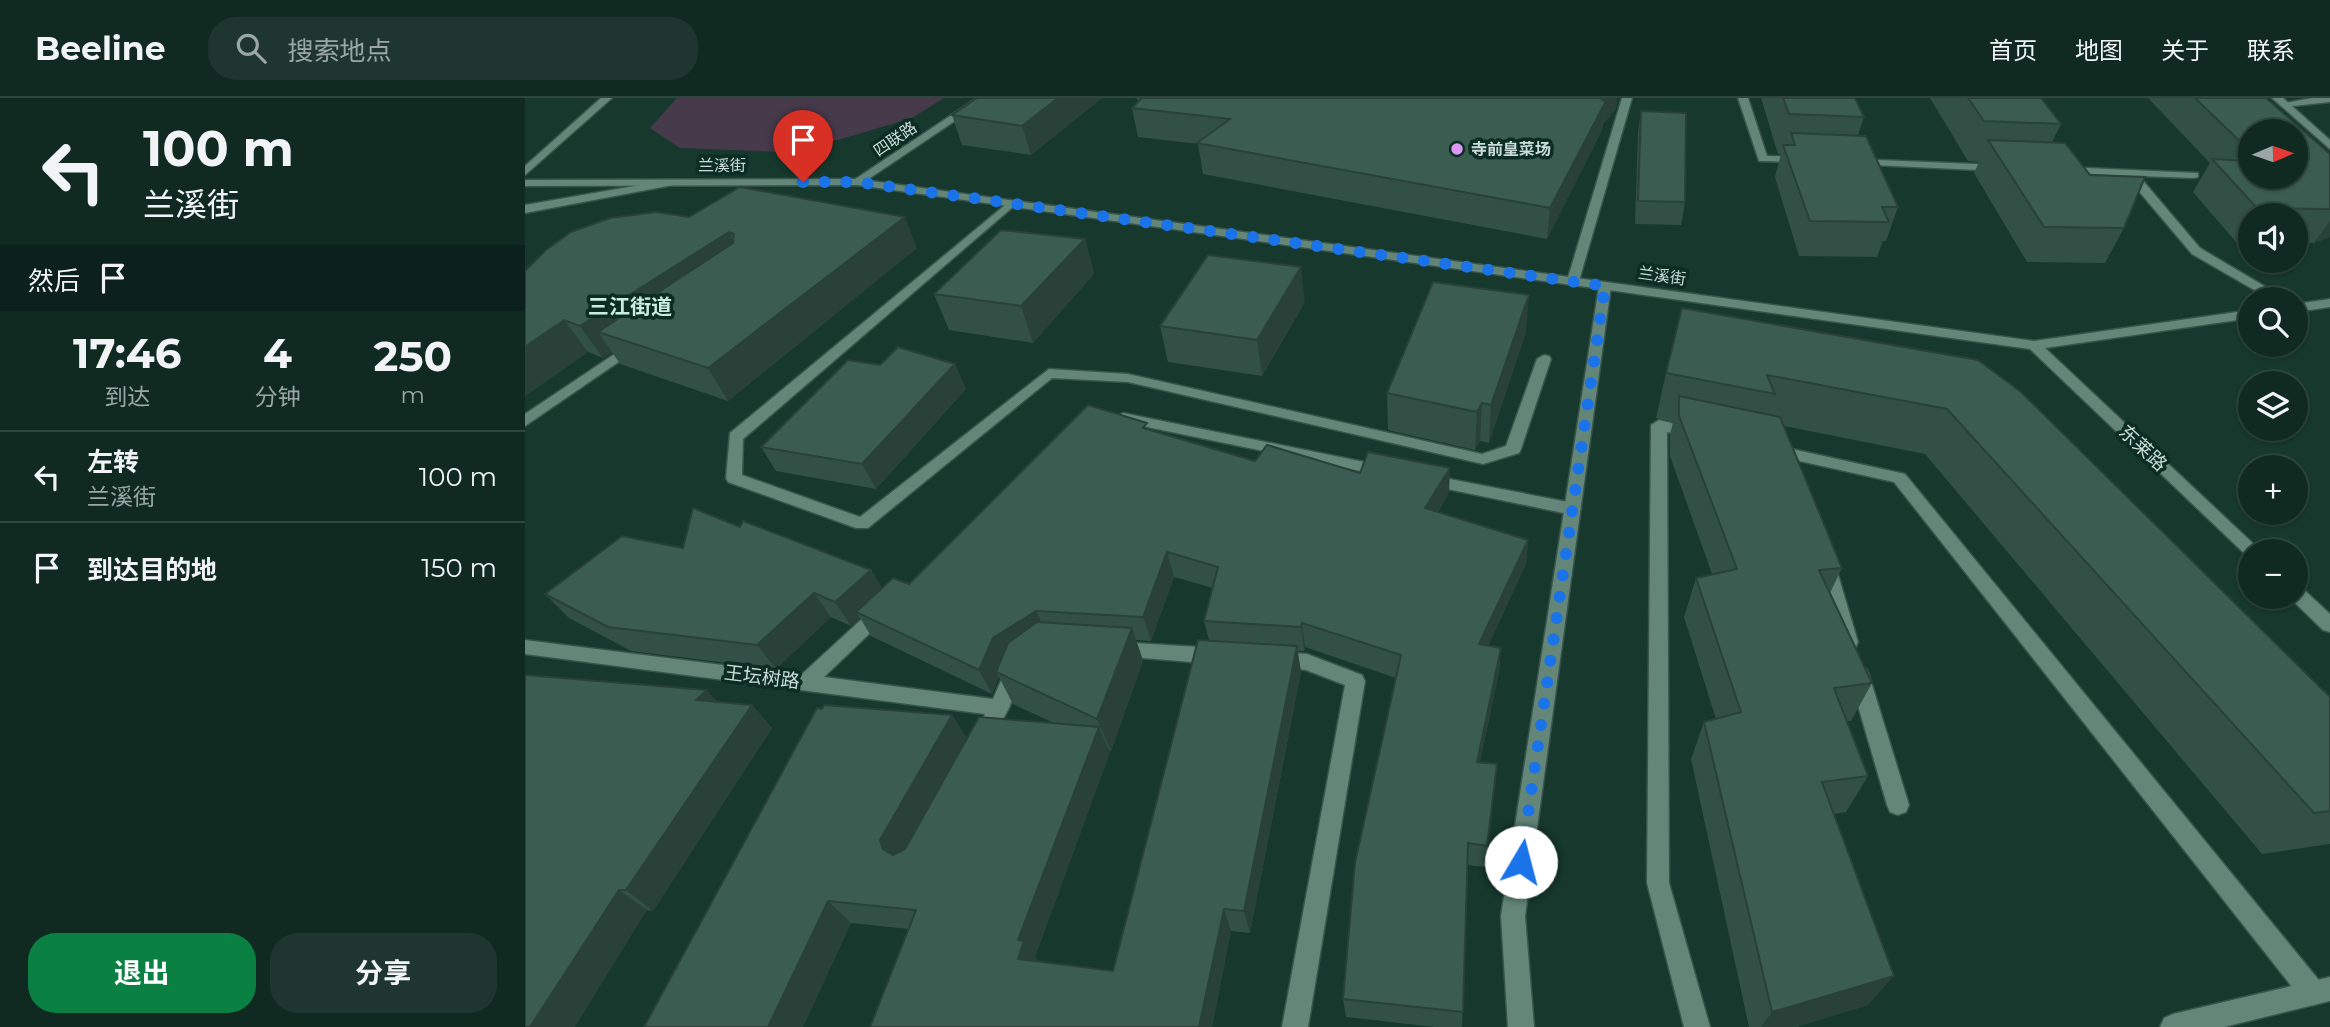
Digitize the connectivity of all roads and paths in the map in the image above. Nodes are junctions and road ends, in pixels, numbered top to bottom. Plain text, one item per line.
1 (607, 98) edge
2 (984, 98) edge
3 (1627, 98) edge
4 (1743, 98) edge
5 (2330, 99) edge
6 (2280, 101) edge
7 (2330, 146) edge
8 (1817, 161) edge
9 (1845, 162) edge
10 (2007, 168) edge
11 (2047, 169) edge
12 (525, 172) edge
13 (2129, 172) junction
14 (2195, 175) dead end
15 (857, 182) junction
16 (525, 183) edge
17 (669, 183) junction
18 (1010, 204) junction
19 (525, 209) edge
20 (1573, 281) junction
21 (1605, 286) junction
22 (2258, 287) edge
23 (2330, 303) edge
24 (2308, 306) edge
25 (2238, 316) edge
26 (646, 337) edge
27 (2034, 345) junction
28 (1544, 359) dead end
29 (1106, 415) edge
30 (525, 421) edge
31 (1712, 436) edge
32 (1752, 445) edge
33 (1792, 454) junction
34 (1800, 480) edge
35 (1573, 509) junction
36 (2239, 539) edge
37 (1820, 545) edge
38 (895, 598) edge
39 (2308, 604) edge
40 (2330, 625) edge
41 (525, 648) edge
42 (1103, 648) edge
43 (1031, 656) edge
44 (805, 683) junction
45 (999, 708) junction
46 (973, 756) edge
47 (1898, 805) dead end
48 (2321, 991) edge
49 (1296, 1027) edge
50 (1521, 1027) edge
51 (1697, 1027) edge
52 (2173, 1027) edge

1 - 12 street
2 - 15 street, 四联路
3 - 20 street
4 - 8 street
5 - 6 street
6 - 7 street
9 - 10 street
11 - 13 street
13 - 14 street
13 - 22 street
15 - 17 street, 兰溪街
15 - 18 street, 兰溪街
16 - 17 street, 兰溪街
17 - 19 street
18 - 20 street, 兰溪街
18 - 28 street
20 - 21 street, 兰溪街
21 - 27 street, 兰溪街
21 - 35 street
23 - 24 street
25 - 27 street, 兰溪街
26 - 30 street
27 - 36 street, 东莱路
29 - 35 street
31 - 51 street
32 - 33 street
33 - 34 street
33 - 48 street
35 - 50 street
37 - 47 street
38 - 44 street
39 - 40 street
41 - 44 street, 王坛树路
42 - 49 street
43 - 45 street
44 - 45 street, 王坛树路
45 - 46 street
48 - 52 street

